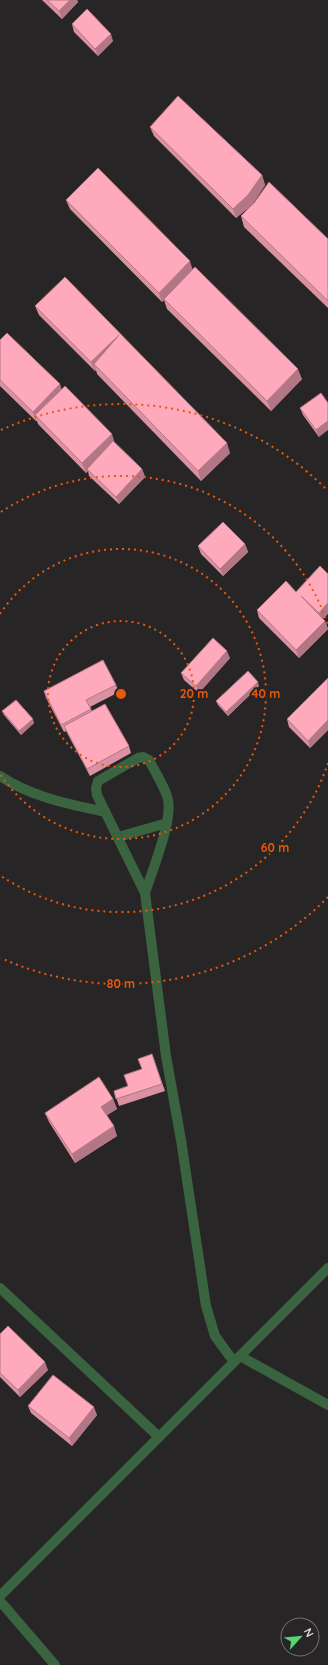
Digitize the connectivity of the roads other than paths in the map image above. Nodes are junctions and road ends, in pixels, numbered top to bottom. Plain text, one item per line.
1 (0, 776) edge
2 (105, 812) junction
3 (167, 822) junction
4 (118, 837) junction
5 (145, 893) junction
6 (328, 1268) edge
7 (0, 1288) edge
8 (237, 1359) junction
9 (328, 1405) edge
10 (159, 1437) junction
11 (0, 1596) edge
12 (0, 1601) edge
13 (55, 1665) edge

1 - 2 street
2 - 3 street
2 - 4 street
3 - 4 street
3 - 5 street
4 - 5 street
5 - 8 street
6 - 8 street
7 - 10 street
8 - 9 street
8 - 10 street
10 - 11 street
12 - 13 street

